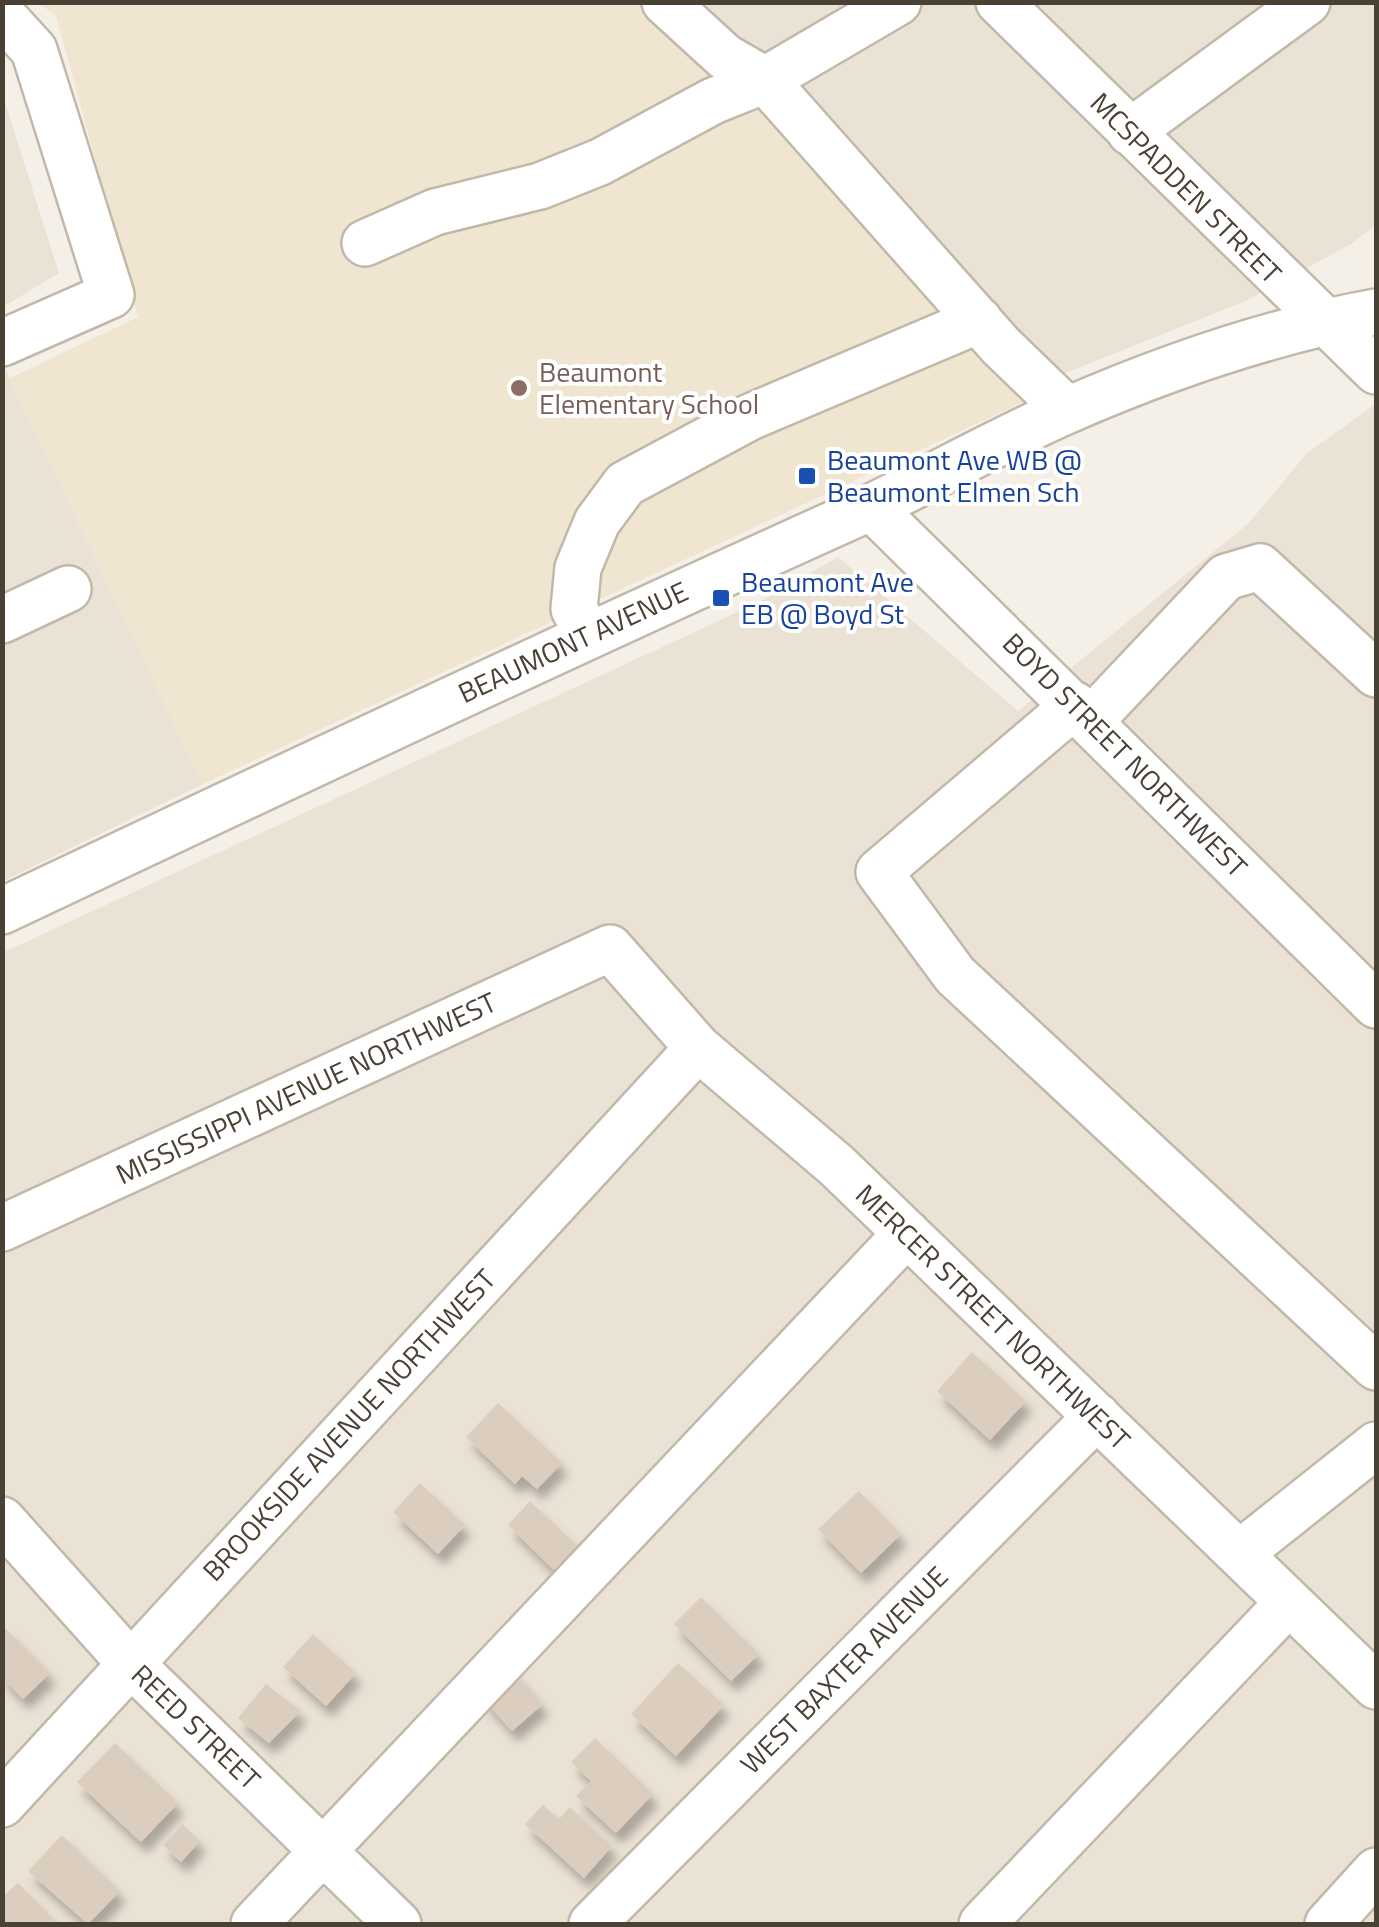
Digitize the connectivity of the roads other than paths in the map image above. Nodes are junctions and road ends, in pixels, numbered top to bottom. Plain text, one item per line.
1 (665, 2) edge
2 (898, 2) edge
3 (999, 2) edge
4 (1307, 2) edge
5 (2, 14) edge
6 (18, 54) edge
7 (765, 80) junction
8 (1130, 132) junction
9 (365, 243) dead end
10 (1376, 280) edge
11 (1376, 312) edge
12 (979, 320) junction
13 (1322, 322) junction
14 (2, 343) edge
15 (1376, 371) edge
16 (1066, 410) junction
17 (870, 507) junction
18 (68, 589) dead end
19 (2, 620) edge
20 (588, 634) junction
21 (1376, 674) edge
22 (1082, 713) junction
23 (2, 911) edge
24 (610, 948) joint
25 (1376, 1006) edge
26 (698, 1048) junction
27 (2, 1228) edge
28 (907, 1233) junction
29 (1376, 1367) edge
30 (1097, 1416) junction
31 (1376, 1445) edge
32 (2, 1520) edge
33 (1239, 1554) junction
34 (1289, 1602) junction
35 (130, 1663) junction
36 (1376, 1686) edge
37 (2, 1804) edge
38 (323, 1851) junction
39 (1376, 1871) edge
40 (254, 1924) edge
41 (398, 1924) edge
42 (592, 1924) edge
43 (982, 1924) edge
44 (1328, 1924) edge

1 - 7 street
2 - 7 street
3 - 8 street, MCSPADDEN STREET
4 - 8 street
5 - 6 street
6 - 14 street
7 - 9 street
7 - 12 street
8 - 13 street, MCSPADDEN STREET
10 - 13 street
11 - 13 street, BEAUMONT AVENUE
12 - 16 street
12 - 20 street
13 - 15 street, MCSPADDEN STREET
13 - 16 street, BEAUMONT AVENUE
16 - 17 street, BEAUMONT AVENUE
17 - 20 street, BEAUMONT AVENUE
17 - 22 street, BOYD STREET NORTHWEST
18 - 19 street
20 - 23 street, BEAUMONT AVENUE
21 - 22 street
22 - 25 street, BOYD STREET NORTHWEST
22 - 29 street
24 - 26 street, MERCER STREET NORTHWEST
24 - 27 street, MISSISSIPPI AVENUE NORTHWEST
26 - 28 street, MERCER STREET NORTHWEST
26 - 35 street, BROOKSIDE AVENUE NORTHWEST
28 - 30 street, MERCER STREET NORTHWEST
28 - 38 street
30 - 33 street, MERCER STREET NORTHWEST
30 - 42 street, WEST BAXTER AVENUE
31 - 33 street
32 - 35 street, REED STREET
33 - 34 street, MERCER STREET NORTHWEST
34 - 36 street, MERCER STREET NORTHWEST
34 - 43 street
35 - 37 street, BROOKSIDE AVENUE NORTHWEST
35 - 38 street, REED STREET
38 - 40 street
38 - 41 street, REED STREET
39 - 44 street

